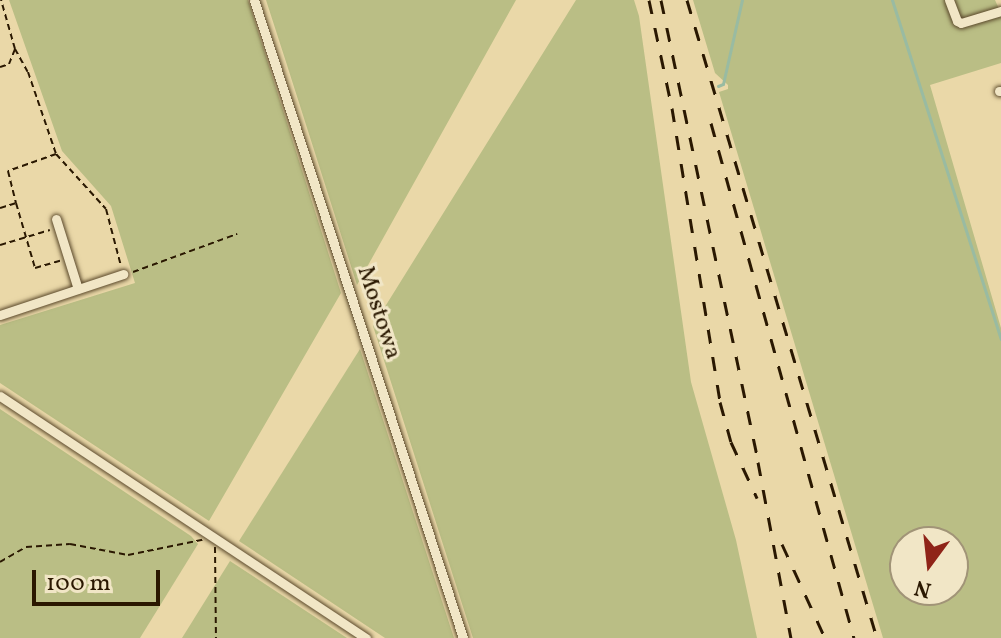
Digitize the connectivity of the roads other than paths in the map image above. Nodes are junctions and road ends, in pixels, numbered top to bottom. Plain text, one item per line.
1 (254, 0) edge
2 (949, 0) edge
3 (1001, 11) edge
4 (57, 223) road end
5 (123, 274) road end
6 (78, 289) junction
7 (0, 315) edge
8 (0, 396) edge
9 (366, 638) edge
10 (463, 638) edge

1 - 10 street, Mostowa
2 - 3 street
4 - 6 street
5 - 6 street
6 - 7 street
8 - 9 street

